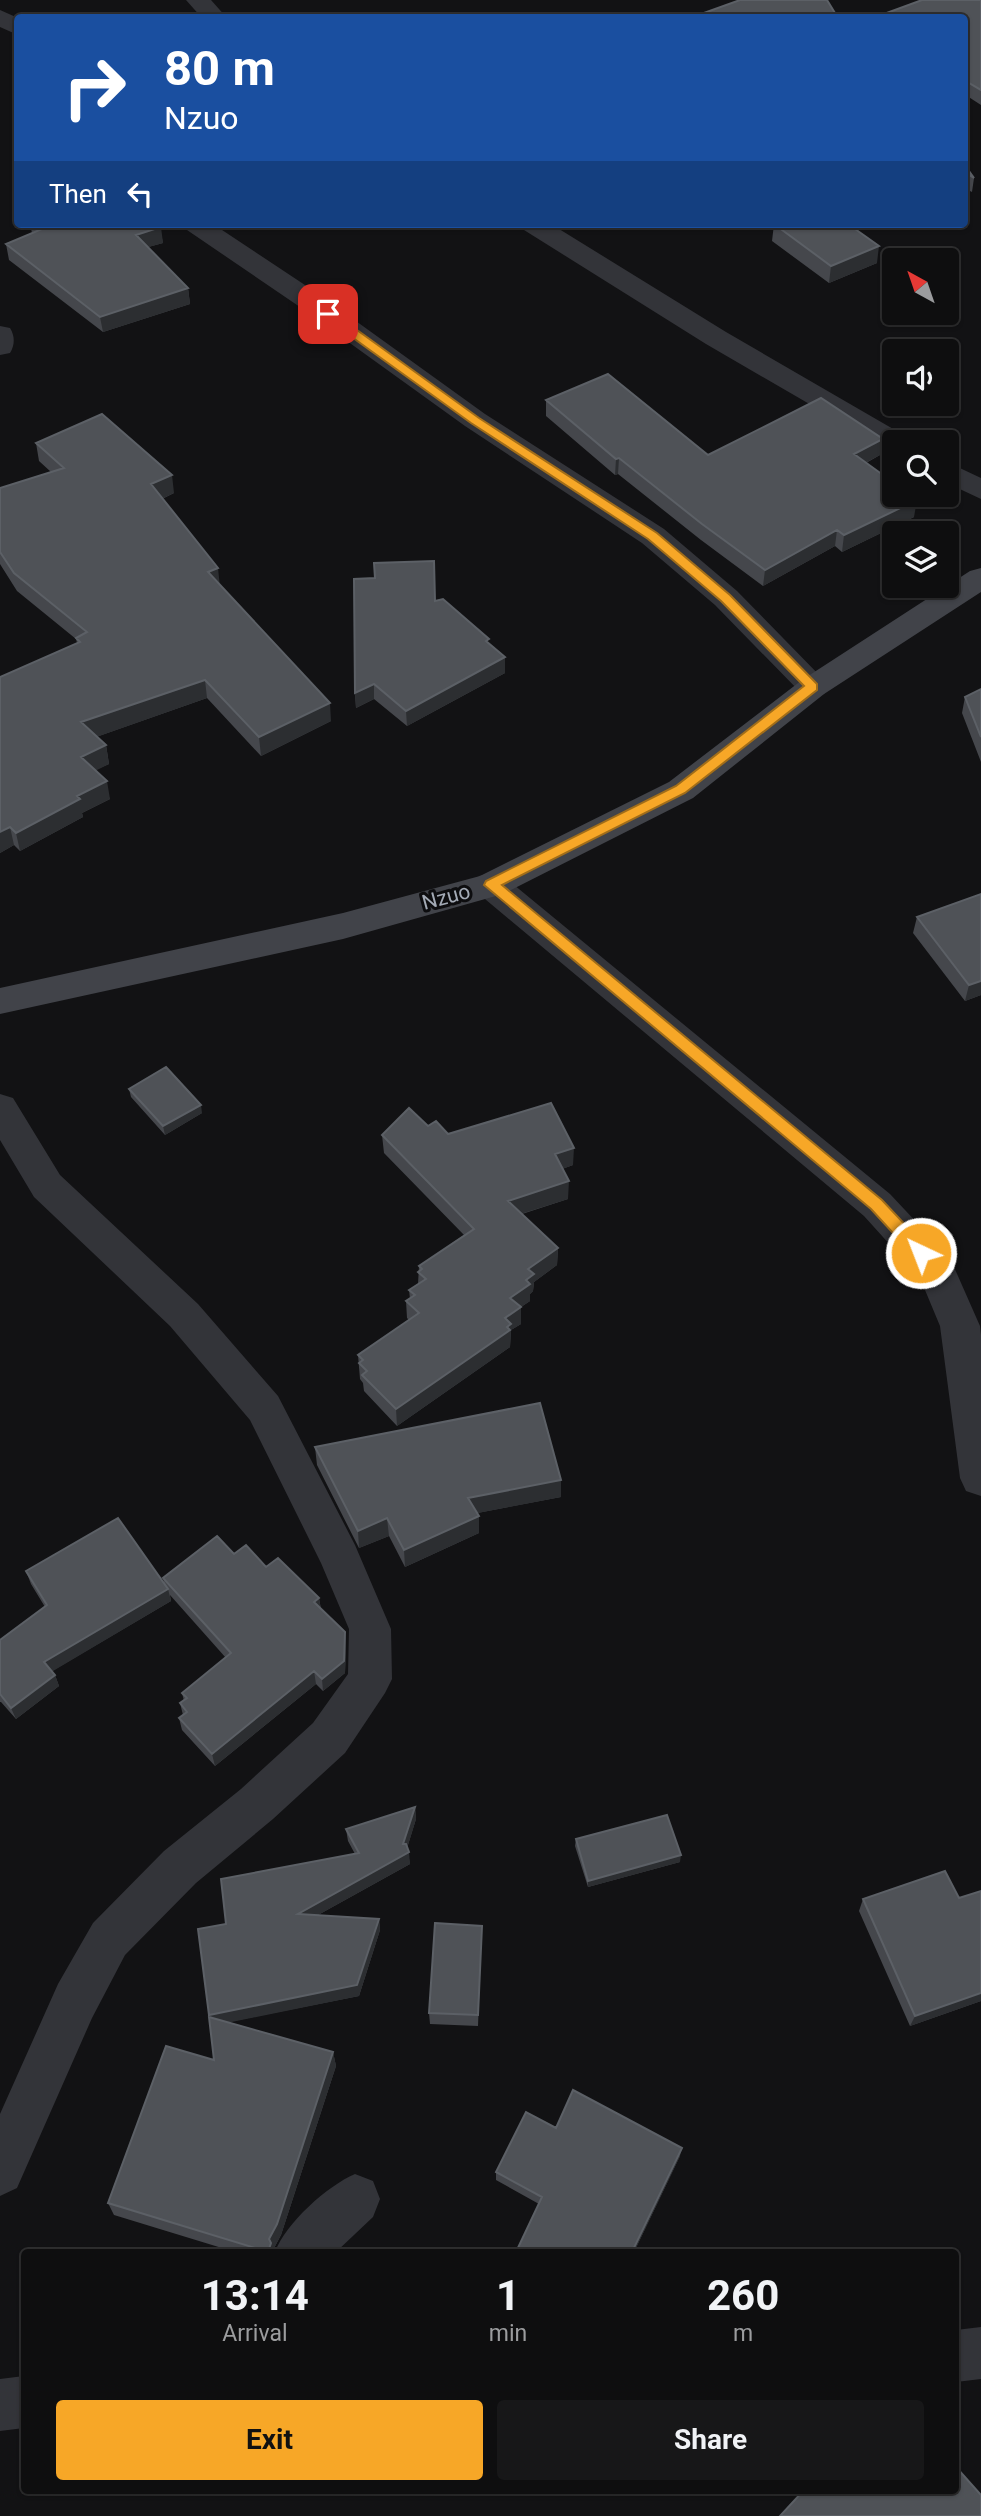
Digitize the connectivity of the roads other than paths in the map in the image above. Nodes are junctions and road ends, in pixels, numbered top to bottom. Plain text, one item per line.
1 (198, 0) edge
2 (212, 14) edge
3 (203, 228) edge
4 (539, 228) edge
5 (0, 334) edge
6 (0, 347) edge
7 (882, 434) edge
8 (959, 478) edge
9 (981, 490) edge
10 (981, 578) edge
11 (813, 687) junction
12 (491, 885) junction
13 (0, 1001) edge
14 (0, 1108) edge
15 (981, 1478) edge
16 (0, 2171) edge
17 (355, 2199) dead end
18 (303, 2249) edge
19 (981, 2353) edge
20 (959, 2356) edge
21 (21, 2402) edge
22 (0, 2405) edge

1 - 2 street
3 - 11 street
4 - 7 street
5 - 6 street
8 - 9 street
10 - 11 street, Nzuo
11 - 12 street, Nzuo
12 - 13 street, Nzuo
12 - 15 street
14 - 16 street
17 - 18 street
19 - 20 street
21 - 22 street

